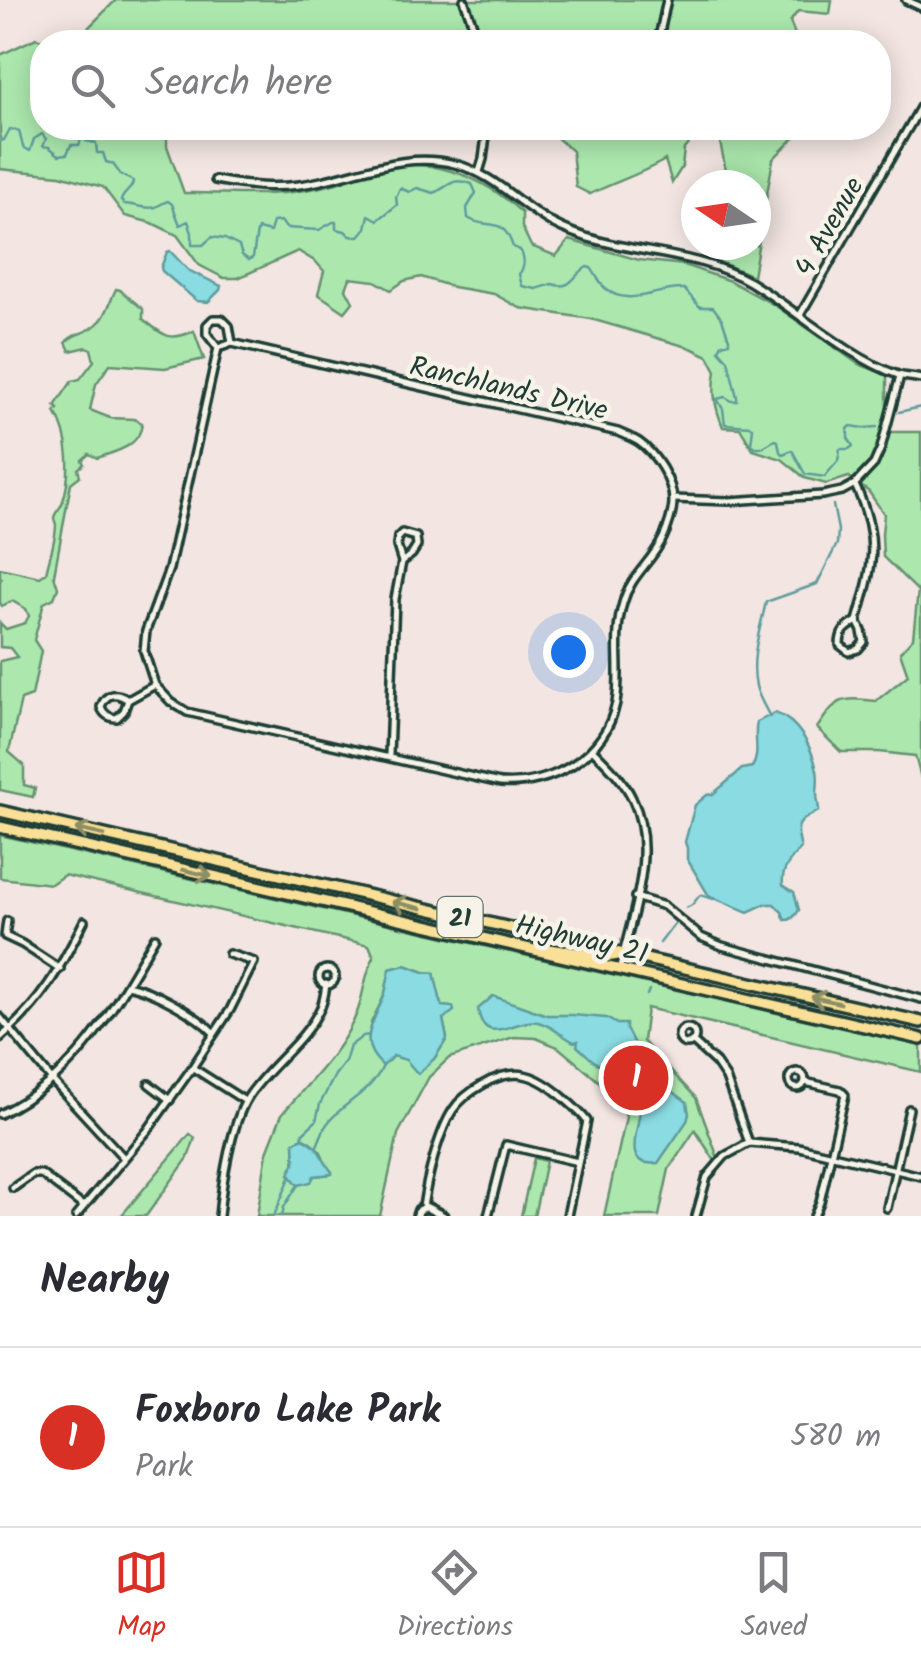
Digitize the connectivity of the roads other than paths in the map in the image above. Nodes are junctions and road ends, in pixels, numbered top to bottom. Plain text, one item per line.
1 (464, 0) edge
2 (667, 0) edge
3 (906, 0) edge
4 (921, 7) edge
5 (475, 30) edge
6 (661, 30) edge
7 (921, 106) edge
8 (485, 140) edge
9 (479, 172) junction
10 (215, 180) dead end
11 (800, 315) junction
12 (232, 342) junction
13 (218, 348) junction
14 (900, 376) junction
15 (921, 379) edge
16 (855, 484) junction
17 (673, 499) junction
18 (402, 562) junction
19 (857, 621) junction
20 (156, 684) junction
21 (128, 700) junction
22 (592, 749) junction
23 (389, 757) junction
24 (0, 811) edge
25 (0, 828) edge
26 (636, 898) junction
27 (7, 921) dead end
28 (84, 921) dead end
29 (155, 938) dead end
30 (516, 946) junction
31 (229, 954) dead end
32 (623, 954) junction
33 (60, 970) junction
34 (619, 970) junction
35 (326, 984) dead end
36 (127, 985) junction
37 (921, 999) edge
38 (0, 1017) edge
39 (921, 1022) edge
40 (10, 1030) junction
41 (214, 1032) junction
42 (0, 1038) edge
43 (921, 1040) edge
44 (692, 1041) dead end
45 (192, 1068) junction
46 (52, 1080) junction
47 (805, 1082) dead end
48 (149, 1084) dead end
49 (170, 1100) junction
50 (246, 1101) junction
51 (909, 1109) dead end
52 (0, 1114) edge
53 (749, 1143) junction
54 (831, 1154) junction
55 (124, 1158) junction
56 (578, 1162) junction
57 (896, 1170) junction
58 (921, 1176) edge
59 (13, 1188) dead end
60 (83, 1206) junction
61 (887, 1208) dead end
62 (429, 1211) edge
63 (76, 1216) edge
64 (219, 1216) edge
65 (417, 1216) edge
66 (443, 1216) edge
67 (488, 1216) edge
68 (567, 1216) edge
69 (696, 1216) edge
70 (814, 1216) edge

1 - 5 street
2 - 6 street
3 - 4 street
7 - 11 street, 4 Avenue
8 - 9 street
9 - 10 street
9 - 11 street
11 - 14 street
12 - 13 street
12 - 13 street
12 - 17 street, Ranchlands Drive
13 - 20 street
14 - 15 street
14 - 16 street
16 - 17 street
16 - 19 street
17 - 22 street
18 - 18 street
18 - 23 street
19 - 19 street
20 - 21 street
20 - 23 street
21 - 21 street
22 - 23 street
22 - 26 street
32 -> 24 main road, Highway 21 / 21
25 -> 30 main road, Highway 21 / 21
26 - 32 street
26 - 37 street
27 - 33 street
28 - 33 street
29 - 36 street
30 - 32 main road
30 - 34 main road, Highway 21 / 21
31 - 41 street
32 - 34 street
39 -> 32 main road, Highway 21 / 21
33 - 40 street
34 - 43 main road, Highway 21 / 21
35 - 50 street
36 - 41 street
36 - 46 street
38 - 40 street
40 - 42 street
40 - 46 street
41 - 45 street
44 - 53 street
45 - 49 street
45 - 50 street
46 - 52 street
46 - 55 street
47 - 54 street
48 - 49 street
49 - 55 street
50 - 64 street
51 - 57 street
53 - 54 street
53 - 69 street
54 - 57 street
54 - 70 street
55 - 60 street
56 - 62 street
56 - 67 street
56 - 68 street
57 - 58 street
57 - 61 street
59 - 60 street
60 - 63 street
62 - 65 street
62 - 66 street

